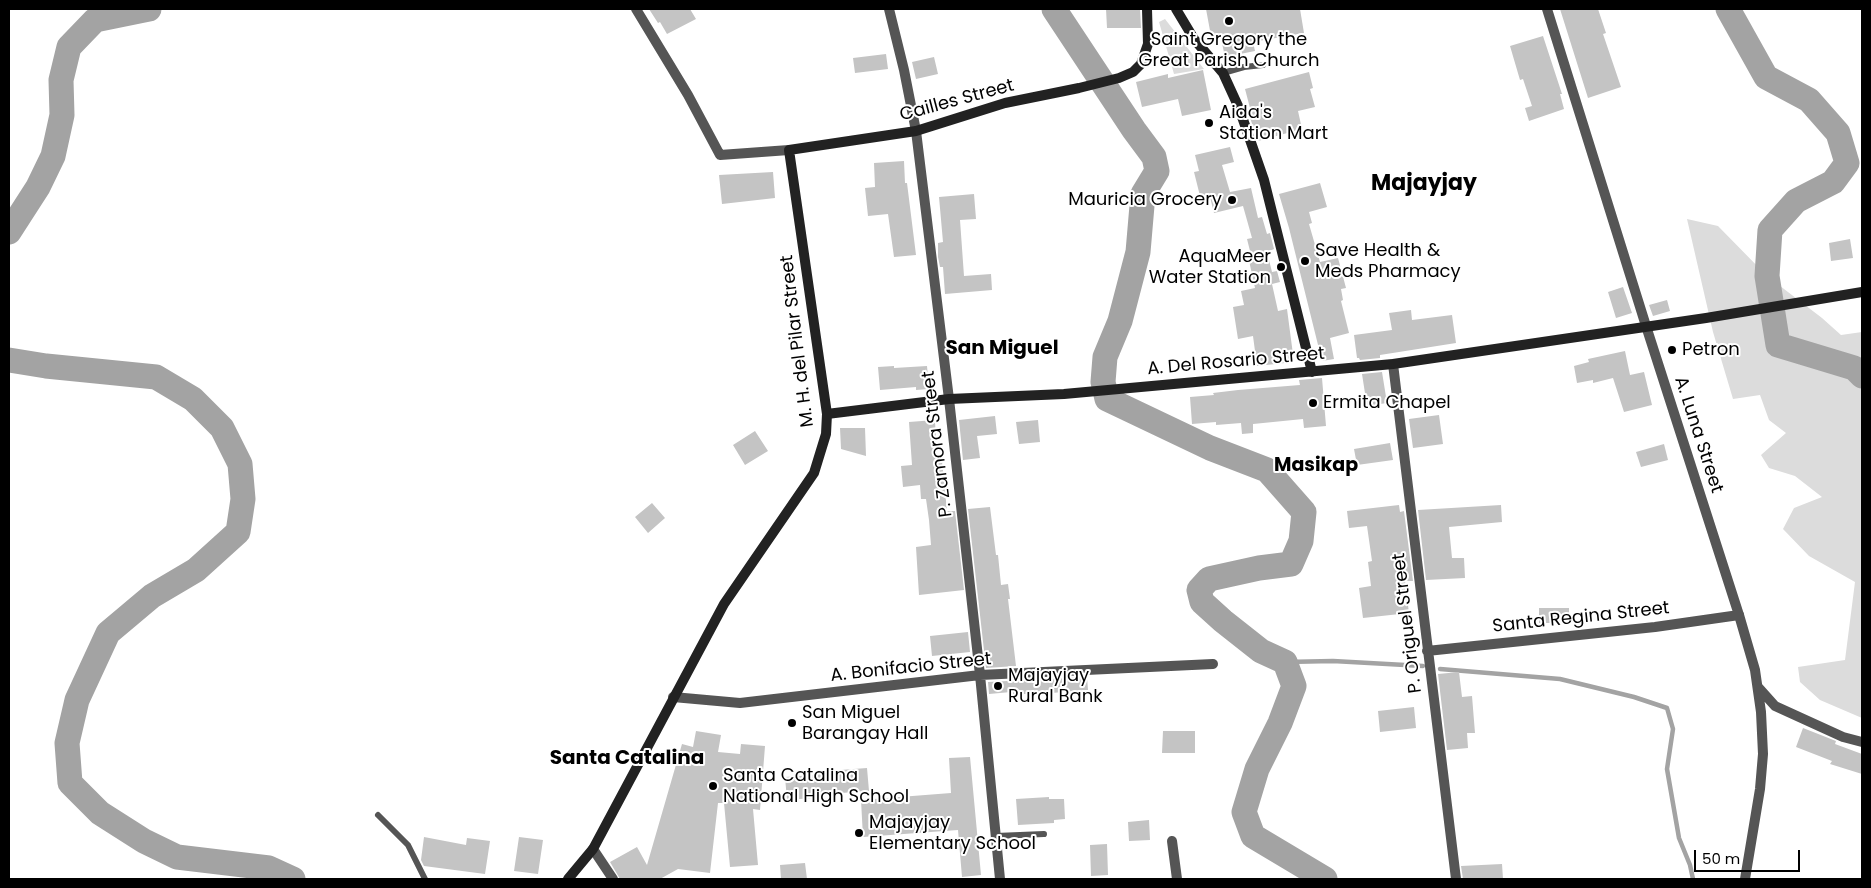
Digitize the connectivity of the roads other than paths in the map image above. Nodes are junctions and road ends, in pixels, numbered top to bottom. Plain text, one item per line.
1 (636, 9) edge
2 (889, 9) edge
3 (1147, 9) edge
4 (1176, 9) edge
5 (1547, 9) edge
6 (1264, 65) dead end
7 (1223, 73) junction
8 (916, 131) junction
9 (789, 150) junction
10 (1862, 292) edge
11 (1646, 326) junction
12 (1393, 364) junction
13 (1312, 372) junction
14 (949, 399) junction
15 (827, 414) junction
16 (1739, 615) junction
17 (1427, 651) junction
18 (1213, 664) dead end
19 (980, 675) junction
20 (1757, 686) junction
21 (674, 697) junction
22 (1862, 742) edge
23 (378, 815) dead end
24 (1044, 834) dead end
25 (996, 836) junction
26 (1172, 841) dead end
27 (593, 848) junction
28 (425, 879) edge
29 (568, 879) edge
30 (613, 879) edge
31 (1000, 879) edge
32 (1177, 879) edge
33 (1456, 879) edge
34 (1745, 879) edge

1 - 9 street, Cailles Street
2 - 8 street, P. Zamora Street
3 - 8 main road, Cailles Street
4 - 7 main road
5 - 11 street, A. Luna Street
6 - 7 lane
7 - 13 main road
8 - 9 main road, Cailles Street
8 - 14 street, P. Zamora Street
9 - 15 main road, M. H. del Pilar Street
10 - 11 main road, A. Del Rosario Street
11 - 12 main road, A. Del Rosario Street
11 - 16 street, A. Luna Street
12 - 13 main road, A. Del Rosario Street
12 - 17 street, P. Origuel Street
13 - 14 main road, A. Del Rosario Street
14 - 15 main road, A. Del Rosario Street
14 - 19 street, P. Zamora Street
15 - 21 main road, M. H. del Pilar Street
16 - 17 street, Santa Regina Street
16 - 20 street, A. Luna Street
17 - 33 street, P. Origuel Street
18 - 19 street, A. Bonifacio Street
19 - 21 street, A. Bonifacio Street
19 - 25 street, P. Zamora Street
20 - 22 street
20 - 34 street, A. Luna Street
21 - 27 main road, M. H. del Pilar Street
23 - 28 lane
24 - 25 lane
25 - 31 street, P. Zamora Street
26 - 32 street
27 - 29 main road, M. H. del Pilar Street
27 - 30 street

